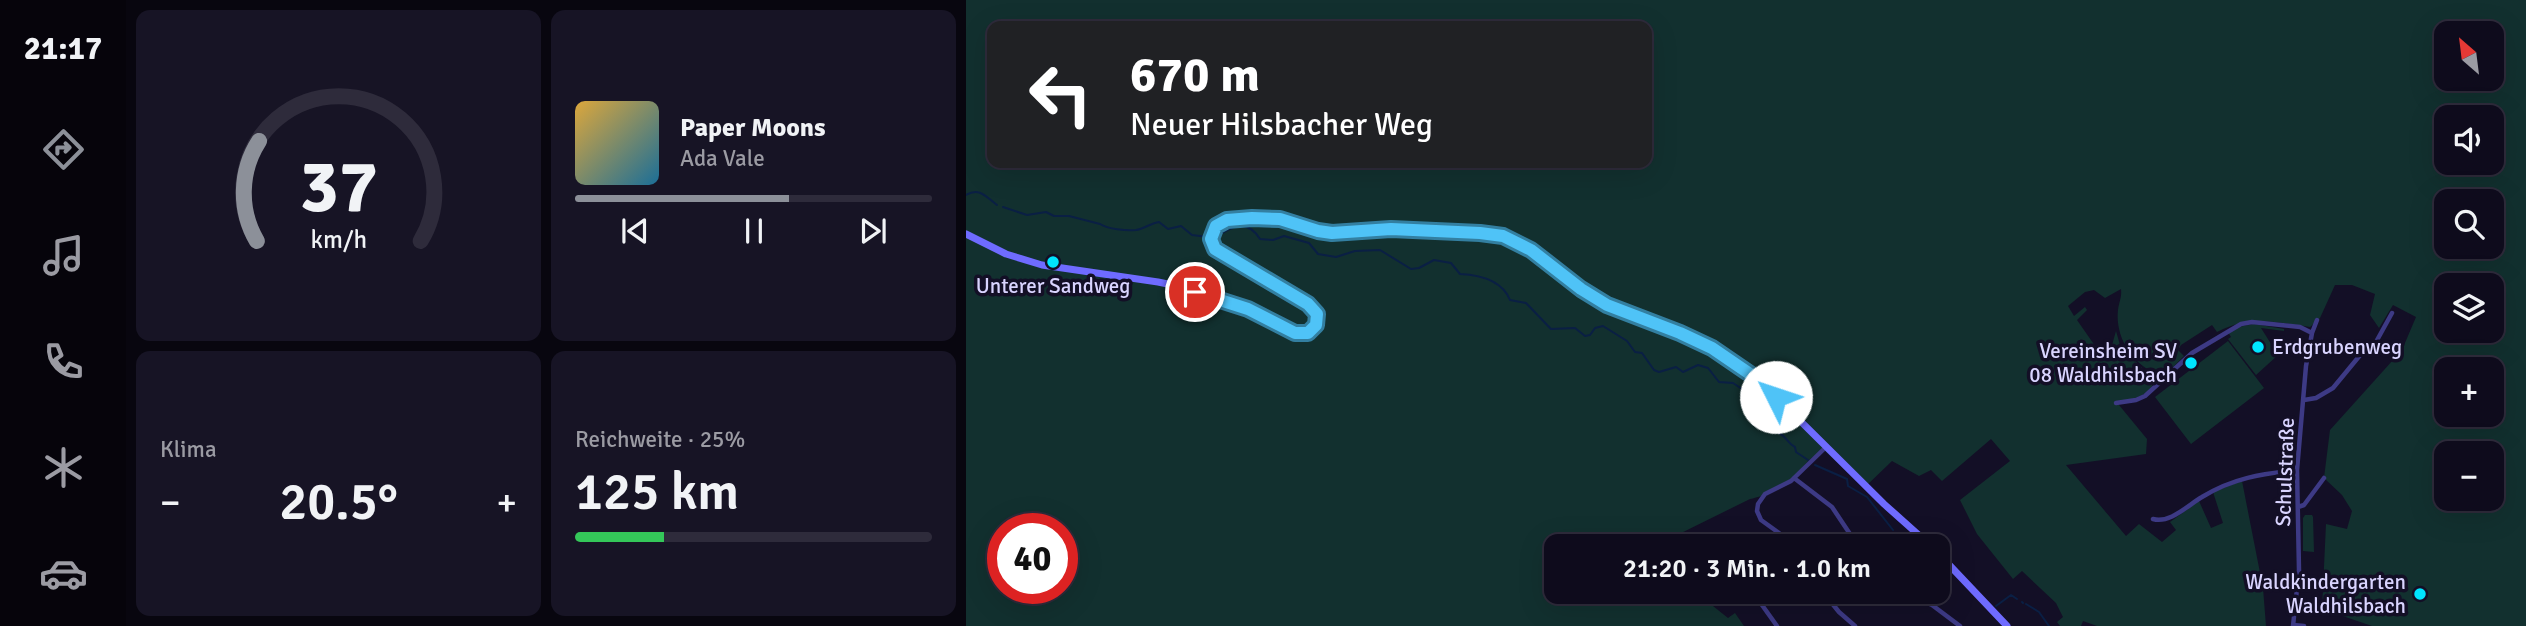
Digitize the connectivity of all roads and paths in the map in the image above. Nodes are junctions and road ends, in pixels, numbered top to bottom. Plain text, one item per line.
1 (966, 234) edge
2 (2392, 313) dead end
3 (2317, 320) dead end
4 (2312, 333) junction
5 (2304, 400) junction
6 (2116, 403) dead end
7 (1826, 447) junction
8 (2297, 470) junction
9 (1794, 478) junction
10 (2324, 478) dead end
11 (2298, 507) junction
12 (2153, 519) dead end
13 (1776, 534) edge
14 (1850, 534) edge
15 (1918, 534) edge
16 (1950, 566) edge
17 (1762, 604) edge
18 (1833, 604) edge
19 (1927, 604) edge
20 (2293, 625) edge
21 (1777, 626) edge
22 (1855, 626) edge
23 (1960, 626) edge
24 (2007, 626) edge
25 (2304, 626) edge

1 - 7 street
2 - 5 street
3 - 4 street, Schulstraße
4 - 5 street, Schulstraße
4 - 6 street
5 - 8 street, Schulstraße
7 - 9 street
7 - 15 street
8 - 11 street, Schulstraße
8 - 12 street
9 - 13 street
9 - 14 street
10 - 11 street
11 - 20 street, Schulstraße
16 - 24 street
17 - 21 street
18 - 22 street
19 - 23 street
20 - 25 street

